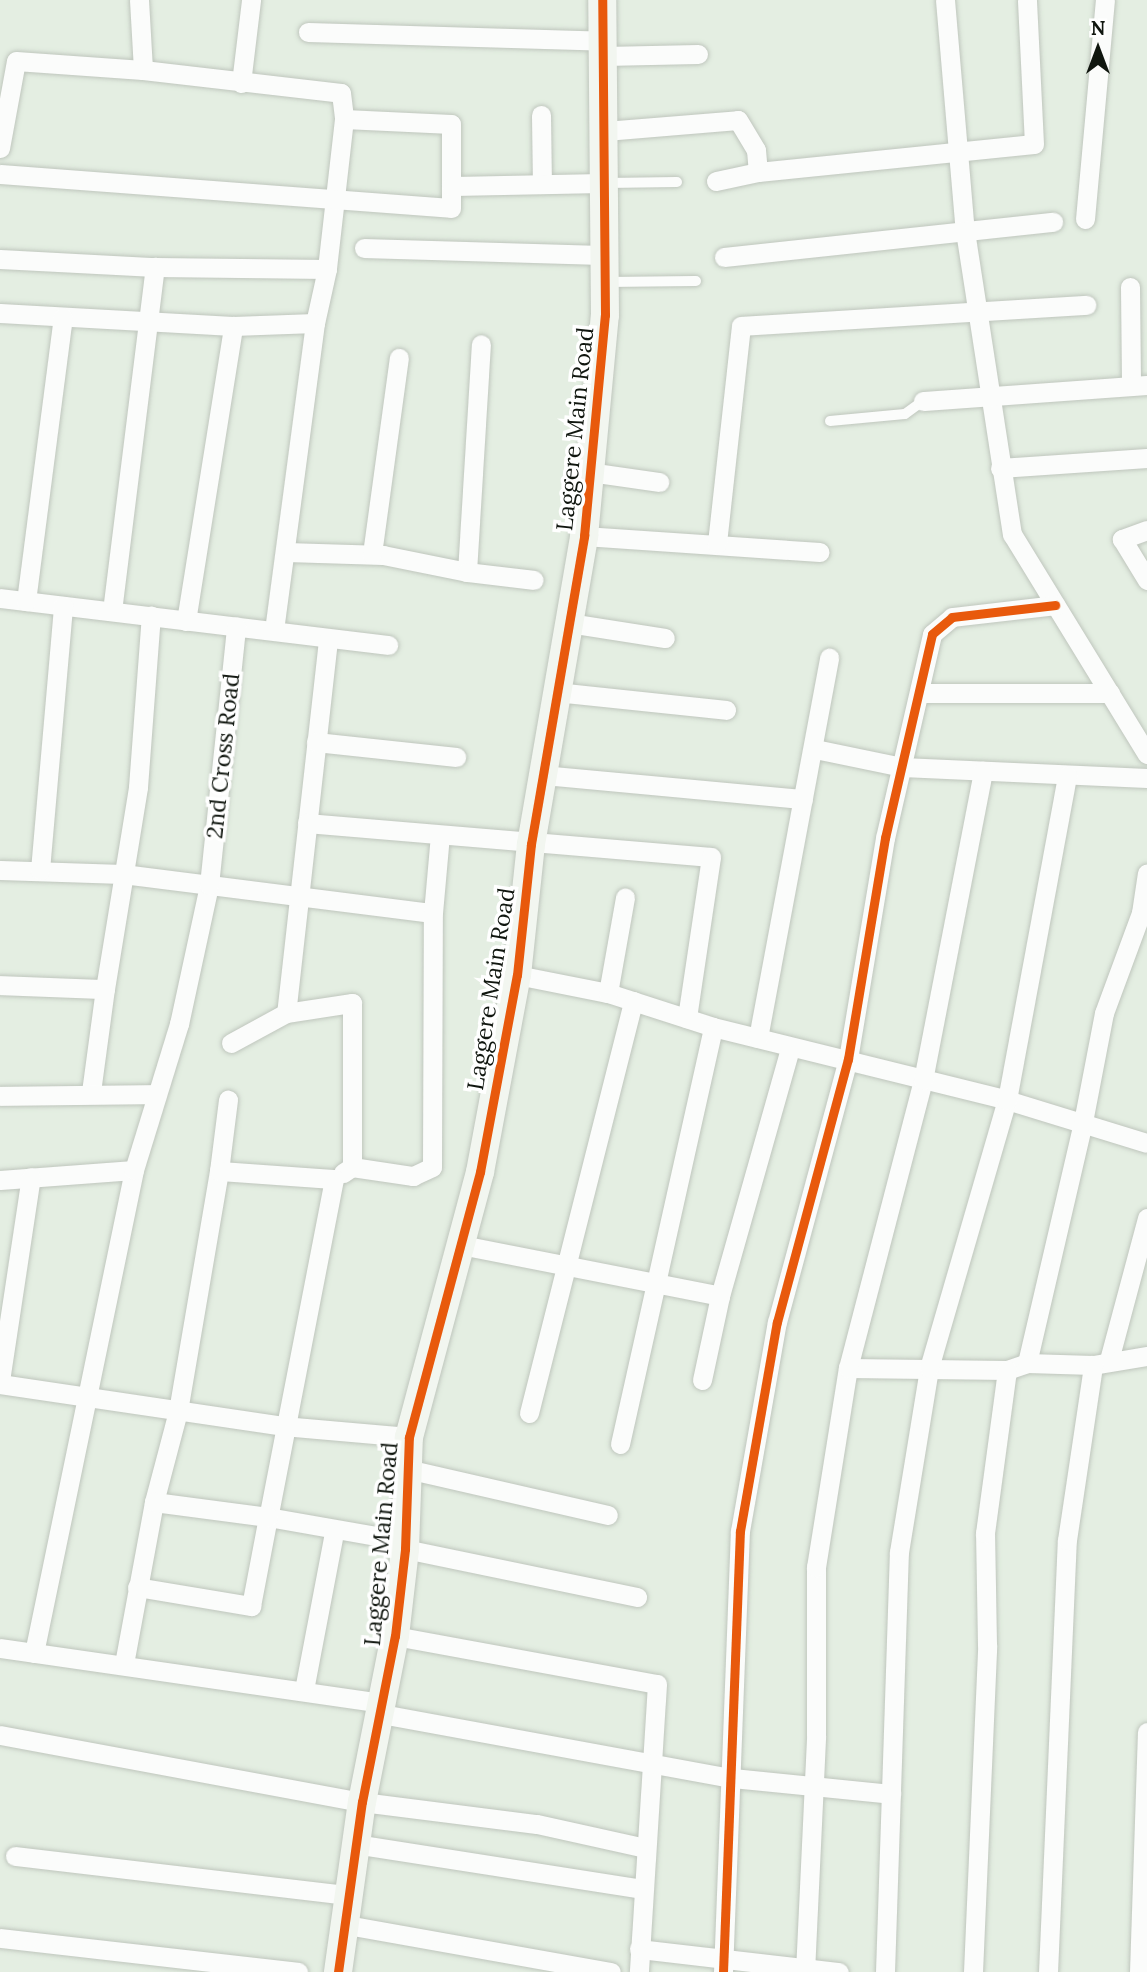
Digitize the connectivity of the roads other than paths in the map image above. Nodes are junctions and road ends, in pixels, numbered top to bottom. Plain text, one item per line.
1 (139, 0) edge
2 (251, 0) edge
3 (601, 0) edge
4 (945, 0) edge
5 (1027, 0) edge
6 (1105, 0) edge
7 (308, 32) dead end
8 (604, 48) junction
9 (698, 54) dead end
10 (144, 70) junction
11 (241, 83) junction
12 (541, 115) dead end
13 (344, 119) junction
14 (605, 131) junction
15 (0, 148) edge
16 (961, 150) junction
17 (758, 172) junction
18 (0, 174) edge
19 (716, 181) dead end
20 (677, 182) dead end
21 (605, 183) junction
22 (542, 184) junction
23 (451, 186) junction
24 (335, 199) junction
25 (1085, 219) dead end
26 (1053, 222) dead end
27 (965, 231) junction
28 (364, 248) dead end
29 (724, 257) dead end
30 (0, 259) edge
31 (155, 267) junction
32 (602, 268) junction
33 (327, 269) junction
34 (696, 281) dead end
35 (1129, 287) dead end
36 (1086, 304) dead end
37 (0, 313) edge
38 (980, 313) junction
39 (64, 317) junction
40 (151, 320) junction
41 (315, 323) junction
42 (233, 326) junction
43 (481, 344) dead end
44 (399, 359) dead end
45 (1139, 386) edge
46 (990, 394) junction
47 (923, 401) joint
48 (830, 421) dead end
49 (1147, 458) edge
50 (1000, 468) junction
51 (589, 472) junction
52 (659, 482) dead end
53 (1147, 530) edge
54 (584, 536) junction
55 (718, 543) junction
56 (286, 552) junction
57 (819, 552) dead end
58 (372, 554) junction
59 (467, 572) junction
60 (534, 580) dead end
61 (1147, 580) edge
62 (0, 598) edge
63 (26, 601) junction
64 (1055, 605) junction
65 (63, 606) junction
66 (112, 611) junction
67 (151, 615) junction
68 (186, 621) junction
69 (569, 623) junction
70 (236, 626) junction
71 (274, 630) junction
72 (664, 638) dead end
73 (328, 640) junction
74 (388, 645) dead end
75 (829, 658) dead end
76 (556, 692) junction
77 (919, 693) junction
78 (1110, 694) junction
79 (726, 710) dead end
80 (316, 742) junction
81 (815, 749) junction
82 (1147, 754) edge
83 (456, 757) dead end
84 (902, 767) junction
85 (983, 771) junction
86 (543, 775) junction
87 (1067, 776) junction
88 (1147, 778) edge
89 (803, 799) junction
90 (307, 823) junction
91 (440, 835) junction
92 (531, 844) junction
93 (0, 870) edge
94 (40, 870) junction
95 (1147, 873) edge
96 (123, 874) junction
97 (209, 886) junction
98 (299, 896) junction
99 (625, 898) dead end
100 (433, 913) junction
101 (1144, 915) edge
102 (517, 975) junction
103 (0, 985) edge
104 (105, 989) junction
105 (608, 993) junction
106 (633, 1001) junction
107 (286, 1013) junction
108 (687, 1018) junction
109 (713, 1027) junction
110 (758, 1038) junction
111 (230, 1043) dead end
112 (790, 1049) junction
113 (848, 1059) junction
114 (923, 1080) junction
115 (91, 1092) junction
116 (155, 1094) junction
117 (0, 1096) edge
118 (228, 1100) dead end
119 (1007, 1100) junction
120 (1083, 1122) junction
121 (1147, 1141) edge
122 (352, 1167) junction
123 (134, 1170) junction
124 (219, 1171) junction
125 (31, 1177) junction
126 (334, 1179) junction
127 (0, 1180) edge
128 (1147, 1218) edge
129 (461, 1245) junction
130 (567, 1265) junction
131 (658, 1281) junction
132 (720, 1296) junction
133 (1147, 1356) edge
134 (1027, 1363) junction
135 (1101, 1363) junction
136 (848, 1368) junction
137 (929, 1368) junction
138 (1007, 1370) junction
139 (702, 1380) dead end
140 (0, 1382) edge
141 (89, 1394) junction
142 (178, 1411) junction
143 (529, 1413) dead end
144 (283, 1426) junction
145 (409, 1437) junction
146 (620, 1444) dead end
147 (407, 1469) junction
148 (154, 1502) junction
149 (608, 1515) dead end
150 (268, 1517) junction
151 (334, 1532) junction
152 (405, 1545) junction
153 (137, 1587) junction
154 (637, 1597) dead end
155 (395, 1636) junction
156 (0, 1648) edge
157 (34, 1653) junction
158 (124, 1664) junction
159 (304, 1690) junction
160 (382, 1709) junction
161 (1147, 1732) edge
162 (0, 1735) edge
163 (651, 1765) junction
164 (732, 1778) junction
165 (813, 1787) junction
166 (891, 1794) junction
167 (362, 1802) junction
168 (355, 1844) junction
169 (645, 1848) junction
170 (15, 1856) dead end
171 (644, 1889) junction
172 (347, 1895) junction
173 (347, 1925) junction
174 (0, 1938) edge
175 (639, 1949) junction
176 (723, 1966) edge
177 (805, 1969) edge
178 (298, 1972) edge
179 (338, 1972) edge
180 (611, 1972) edge
181 (639, 1972) edge
182 (839, 1972) edge
183 (885, 1972) edge
184 (973, 1972) edge
185 (1048, 1972) edge
186 (1139, 1972) edge

1 - 10 street
2 - 11 street
3 - 8 street, Laggere Main Road
4 - 16 street
5 - 16 street
6 - 25 street
7 - 8 street
8 - 9 street
8 - 14 street, Laggere Main Road
10 - 11 street
10 - 15 street
11 - 13 street
12 - 22 street
13 - 23 street
13 - 24 street
14 - 17 street
14 - 21 street, Laggere Main Road
16 - 17 street
16 - 27 street
17 - 19 street
18 - 24 street
20 - 21 lane
21 - 22 street
21 - 32 street, Laggere Main Road
22 - 23 street
23 - 24 street
24 - 33 street
26 - 27 street
27 - 29 street
27 - 38 street
28 - 32 street
30 - 31 street
31 - 33 street
31 - 40 street
32 - 34 lane
32 - 51 street, Laggere Main Road
33 - 41 street
35 - 45 street
36 - 38 street
37 - 39 street
38 - 46 street
38 - 55 street
39 - 40 street
39 - 63 street
40 - 42 street
40 - 66 street
41 - 42 street
41 - 56 street
42 - 68 street
43 - 59 street
44 - 58 street
45 - 46 street
46 - 47 street
46 - 50 street
47 - 48 lane
49 - 50 street
50 - 64 street
51 - 52 street
51 - 54 street, Laggere Main Road
53 - 61 street
54 - 55 street
54 - 69 street, Laggere Main Road
55 - 57 street
56 - 58 street
56 - 71 street
58 - 59 street
59 - 60 street
62 - 63 street
63 - 65 street
64 - 77 street
64 - 78 street
65 - 66 street
65 - 94 street
66 - 67 street
67 - 68 street
67 - 96 street
68 - 70 street
69 - 72 street
69 - 76 street, Laggere Main Road
70 - 71 street
70 - 97 street, 2nd Cross Road
71 - 73 street
73 - 74 street
73 - 80 street
75 - 81 street
76 - 79 street
76 - 86 street, Laggere Main Road
77 - 78 street
77 - 84 street
78 - 82 street
80 - 83 street
80 - 90 street
81 - 84 street
81 - 89 street
84 - 85 street
84 - 113 street
85 - 87 street
85 - 114 street
86 - 89 street
86 - 92 street, Laggere Main Road
87 - 88 street
87 - 119 street
89 - 110 street
90 - 91 street
90 - 98 street
91 - 92 street
91 - 100 street
92 - 102 street, Laggere Main Road
92 - 108 street
93 - 94 street
94 - 96 street
95 - 101 street
96 - 97 street
96 - 104 street
97 - 98 street
97 - 116 street, 2nd Cross Road
98 - 100 street
98 - 107 street
99 - 105 street
100 - 122 street
101 - 120 street
102 - 105 street
102 - 129 street, Laggere Main Road
103 - 104 street
104 - 115 street
105 - 106 street
106 - 108 street
106 - 130 street
107 - 111 street
107 - 122 street
108 - 109 street
109 - 110 street
109 - 131 street
110 - 112 street
112 - 113 street
112 - 132 street
113 - 114 street
113 - 164 street
114 - 119 street
114 - 136 street
115 - 116 street
115 - 117 street
116 - 123 street, 2nd Cross Road
118 - 124 street
119 - 120 street
119 - 137 street
120 - 121 street
120 - 134 street
122 - 126 street
123 - 125 street
123 - 141 street, 2nd Cross Road
124 - 126 street
124 - 142 street
125 - 127 street
125 - 140 street
126 - 144 street
128 - 135 street
129 - 130 street
129 - 145 street, Laggere Main Road
130 - 131 street
130 - 143 street
131 - 132 street
131 - 146 street
132 - 139 street
133 - 135 street
134 - 135 street
134 - 138 street
135 - 185 street
136 - 137 street
136 - 165 street
137 - 138 street
137 - 166 street
138 - 184 street
140 - 141 street
141 - 142 street
141 - 157 street, 2nd Cross Road
142 - 144 street
142 - 148 street
144 - 145 street
144 - 150 street
145 - 147 street, Laggere Main Road
147 - 149 street
147 - 152 street, Laggere Main Road
148 - 150 street
148 - 153 street
150 - 151 street
150 - 153 street
151 - 152 street
151 - 159 street
152 - 154 street
152 - 155 street, Laggere Main Road
153 - 158 street
155 - 160 street, Laggere Main Road
155 - 163 street
156 - 157 street
157 - 158 street
158 - 159 street
159 - 160 street
160 - 163 street
160 - 167 street, Laggere Main Road
161 - 186 street
162 - 167 street
163 - 164 street
163 - 169 street
164 - 165 street
164 - 176 street
165 - 166 street
165 - 177 street
166 - 183 street
167 - 168 street, Laggere Main Road
167 - 169 street
168 - 171 street
168 - 172 street, Laggere Main Road
169 - 171 street
170 - 172 street
171 - 175 street
172 - 173 street, Laggere Main Road
173 - 179 street, Laggere Main Road
173 - 180 street
174 - 178 street
175 - 176 street
175 - 181 street
176 - 177 street
177 - 182 street

